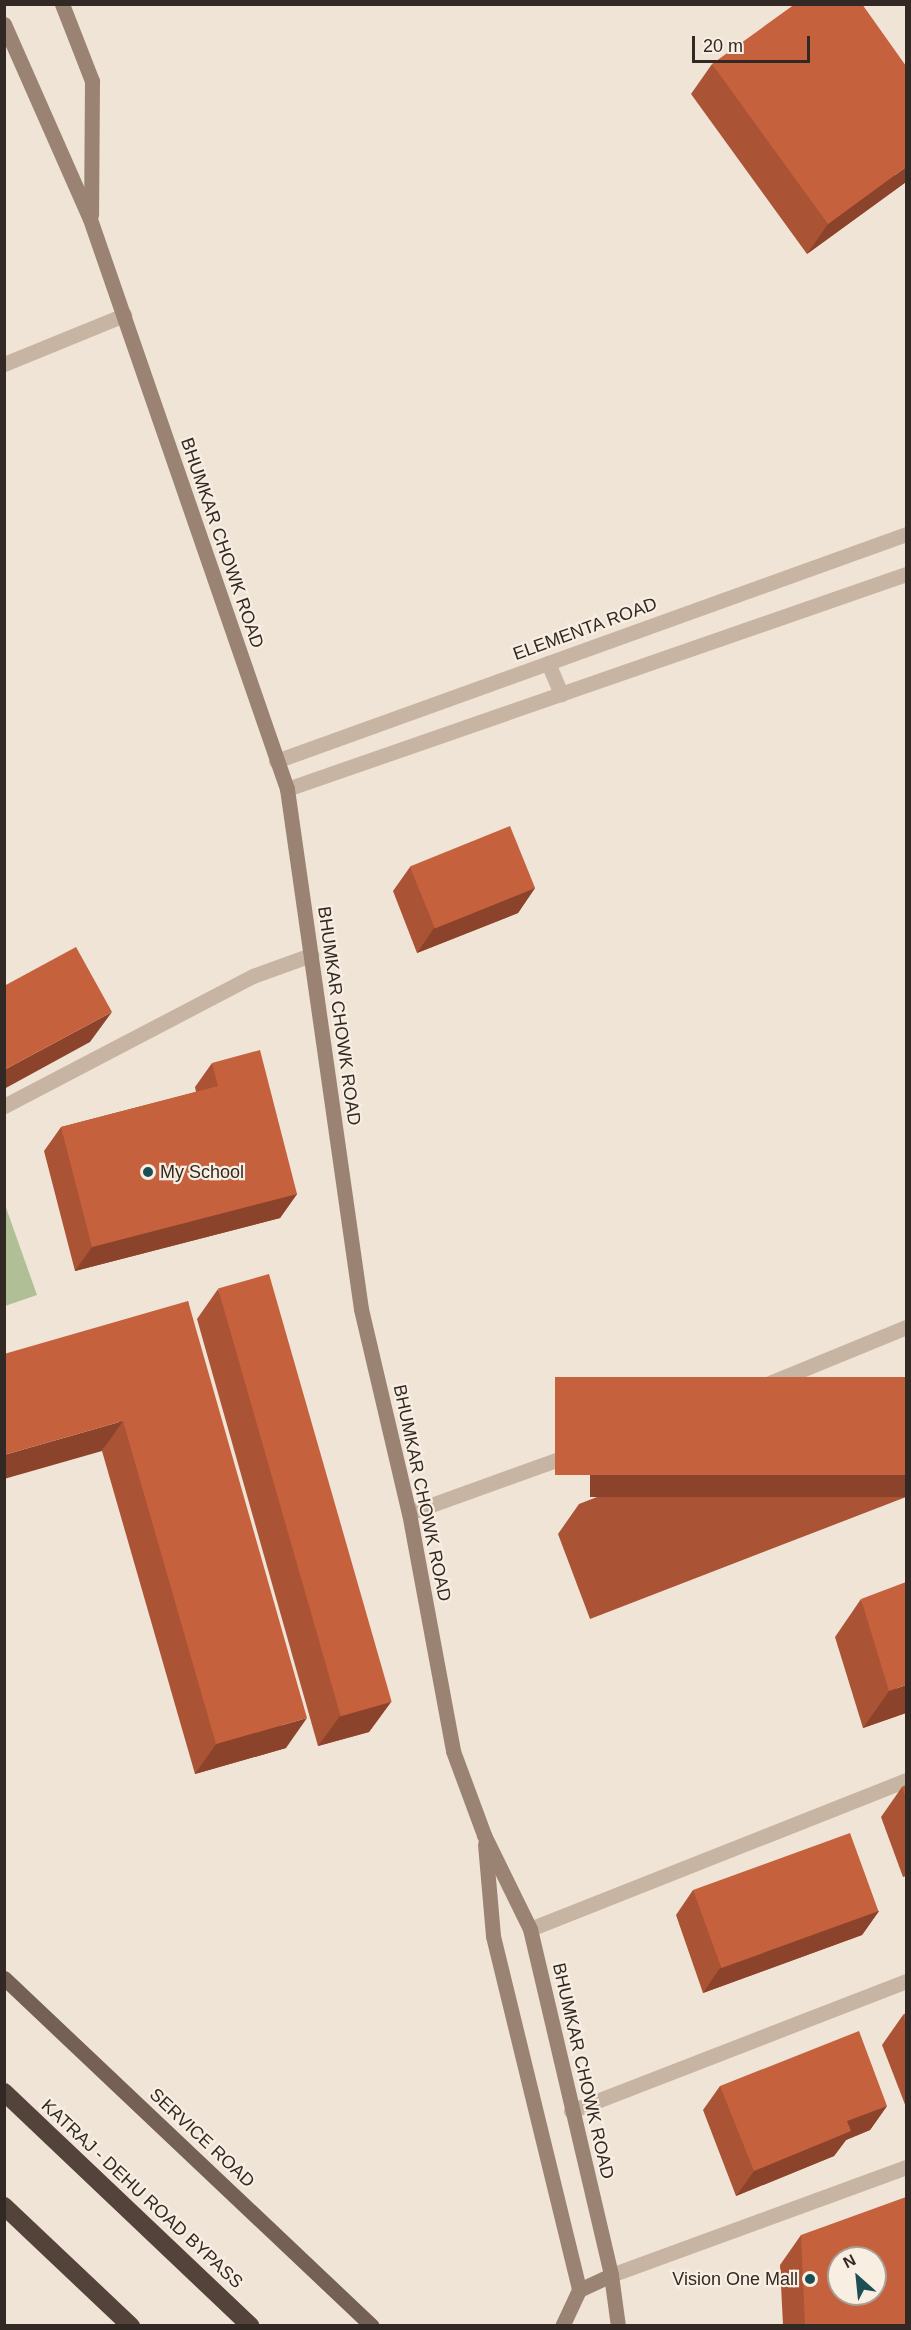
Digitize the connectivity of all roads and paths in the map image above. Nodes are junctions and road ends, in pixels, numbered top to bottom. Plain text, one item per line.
1 (62, 4) edge
2 (4, 24) edge
3 (90, 219) junction
4 (124, 315) junction
5 (4, 364) edge
6 (906, 534) edge
7 (906, 574) edge
8 (548, 663) junction
9 (561, 694) junction
10 (276, 760) junction
11 (287, 789) junction
12 (311, 955) junction
13 (4, 1106) edge
14 (906, 1328) edge
15 (410, 1512) junction
16 (906, 1780) edge
17 (484, 1835) junction
18 (530, 1929) junction
19 (4, 1978) edge
20 (906, 1981) edge
21 (4, 2092) edge
22 (571, 2111) junction
23 (906, 2167) edge
24 (4, 2206) edge
25 (611, 2275) junction
26 (579, 2290) junction
27 (131, 2325) edge
28 (252, 2325) edge
29 (372, 2325) edge
30 (561, 2325) edge
31 (618, 2325) edge

1 - 3 street, BHUMKAR CHOWK ROAD
2 - 3 street, BHUMKAR CHOWK ROAD
3 - 4 street, BHUMKAR CHOWK ROAD
4 - 5 street
4 - 10 street, BHUMKAR CHOWK ROAD
6 - 8 street, ELEMENTA ROAD
7 - 9 street
8 - 9 street
8 - 10 street, ELEMENTA ROAD
9 - 11 street
10 - 11 street, BHUMKAR CHOWK ROAD
11 - 12 street, BHUMKAR CHOWK ROAD
12 - 13 street
12 - 15 street, BHUMKAR CHOWK ROAD
14 - 15 street
15 - 17 street, BHUMKAR CHOWK ROAD
16 - 18 street
17 - 18 street, BHUMKAR CHOWK ROAD
17 - 26 street, BHUMKAR CHOWK ROAD
18 - 22 street, BHUMKAR CHOWK ROAD
19 - 29 main road, SERVICE ROAD
20 - 22 street
21 - 28 highway, KATRAJ - DEHU ROAD BYPASS
22 - 25 street, BHUMKAR CHOWK ROAD
23 - 25 street
24 - 27 highway
25 - 26 street
25 - 31 street, BHUMKAR CHOWK ROAD
26 - 30 street

